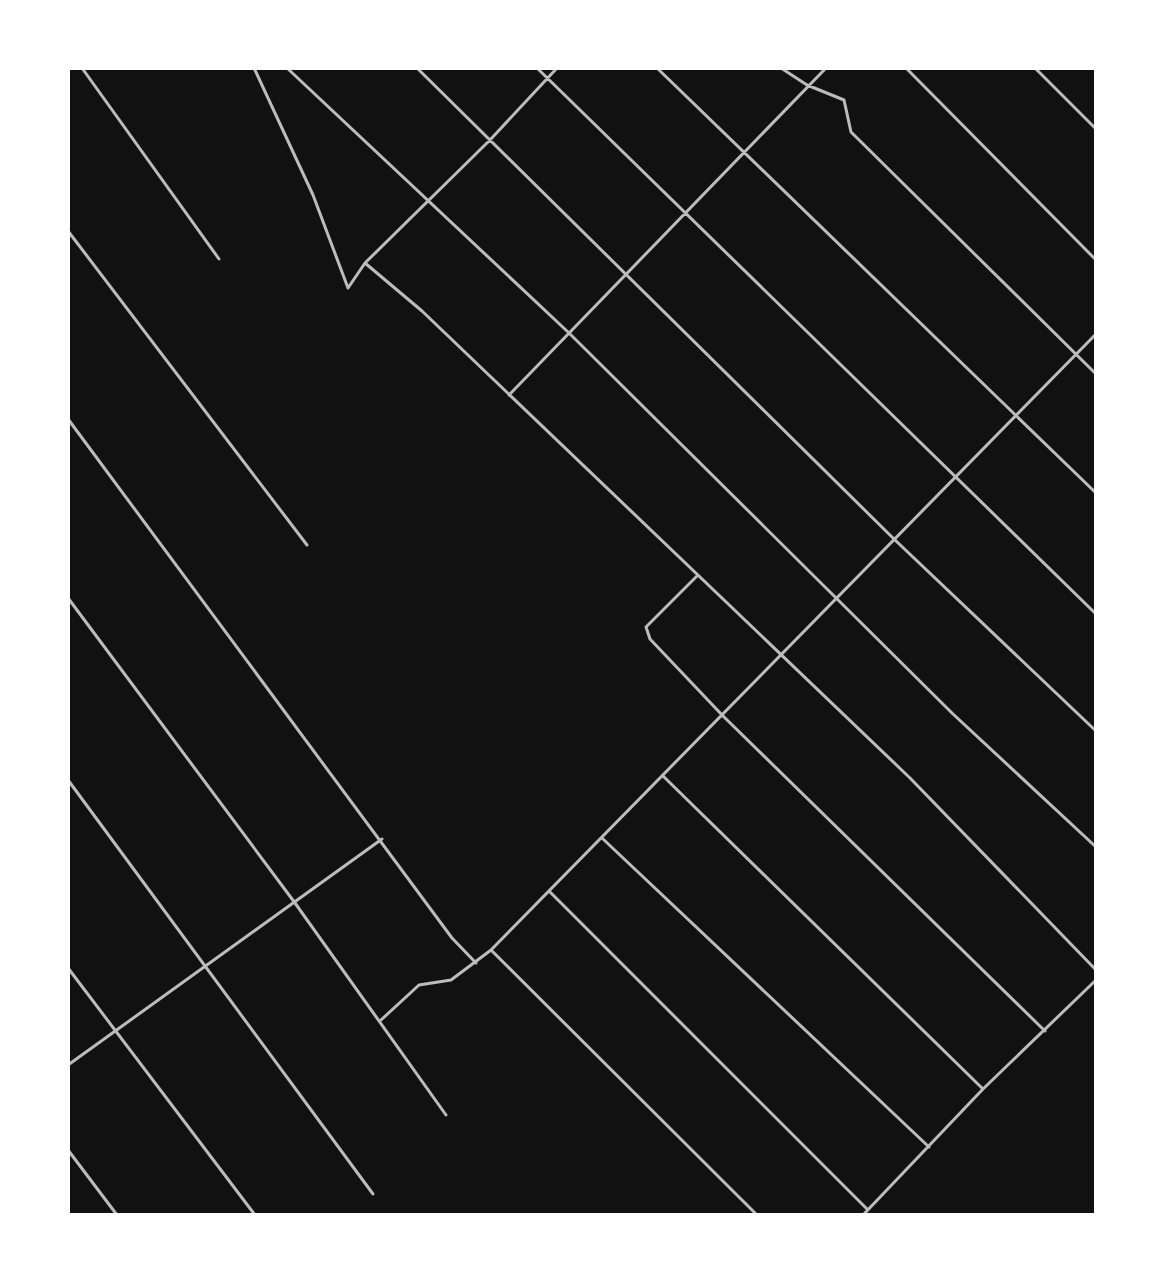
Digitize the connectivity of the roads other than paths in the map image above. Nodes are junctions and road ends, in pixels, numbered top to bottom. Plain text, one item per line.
1 (82, 68) edge
2 (254, 68) edge
3 (287, 68) edge
4 (417, 68) edge
5 (537, 68) edge
6 (557, 68) edge
7 (657, 68) edge
8 (781, 68) edge
9 (826, 68) edge
10 (906, 68) edge
11 (1035, 68) edge
12 (547, 78) junction
13 (807, 85) junction
14 (1096, 129) edge
15 (490, 140) junction
16 (743, 154) junction
17 (428, 201) junction
18 (685, 213) junction
19 (68, 231) edge
20 (219, 259) dead end
21 (1096, 260) edge
22 (365, 263) junction
23 (626, 274) junction
24 (568, 332) junction
25 (1096, 334) edge
26 (1076, 355) junction
27 (1096, 374) edge
28 (509, 395) junction
29 (1018, 415) junction
30 (68, 419) edge
31 (955, 479) junction
32 (1096, 493) edge
33 (895, 540) junction
34 (307, 545) dead end
35 (697, 576) junction
36 (836, 597) junction
37 (68, 598) edge
38 (1096, 614) edge
39 (780, 657) junction
40 (723, 716) junction
41 (1096, 731) edge
42 (663, 776) junction
43 (68, 780) edge
44 (603, 838) junction
45 (382, 839) junction
46 (1096, 847) edge
47 (550, 892) junction
48 (295, 903) junction
49 (491, 950) junction
50 (476, 963) junction
51 (68, 968) edge
52 (206, 968) junction
53 (1096, 970) edge
54 (1096, 980) edge
55 (381, 1020) junction
56 (1045, 1031) junction
57 (114, 1032) junction
58 (68, 1065) edge
59 (983, 1089) junction
60 (446, 1115) dead end
61 (929, 1147) junction
62 (68, 1150) edge
63 (373, 1194) dead end
64 (868, 1210) junction
65 (117, 1215) edge
66 (255, 1215) edge
67 (757, 1215) edge
68 (863, 1215) edge

1 - 20 street
2 - 22 street
3 - 17 street
4 - 15 street
5 - 12 street
6 - 12 street
7 - 16 street
8 - 13 street
9 - 13 street
10 - 21 street
11 - 14 street
12 - 15 street
12 - 18 street
13 - 16 street
13 - 26 street
15 - 17 street
15 - 23 street
16 - 18 street
16 - 29 street
17 - 22 street
17 - 24 street
18 - 23 street
18 - 31 street
19 - 34 street
22 - 28 street
23 - 24 street
23 - 33 street
24 - 28 street
24 - 36 street
25 - 26 street
26 - 27 street
26 - 29 street
28 - 35 street
29 - 31 street
29 - 32 street
30 - 45 street
31 - 33 street
31 - 38 street
33 - 36 street
33 - 41 street
35 - 39 street
35 - 40 street
36 - 39 street
36 - 46 street
37 - 48 street
39 - 40 street
39 - 53 street
40 - 42 street
40 - 56 street
42 - 44 street
42 - 59 street
43 - 52 street
44 - 47 street
44 - 61 street
45 - 48 street
45 - 50 street
47 - 49 street
47 - 64 street
48 - 52 street
48 - 55 street
49 - 50 street
49 - 67 street
50 - 55 street
51 - 57 street
52 - 57 street
52 - 63 street
54 - 56 street
55 - 60 street
56 - 59 street
57 - 58 street
57 - 66 street
59 - 61 street
61 - 64 street
62 - 65 street
64 - 68 street

